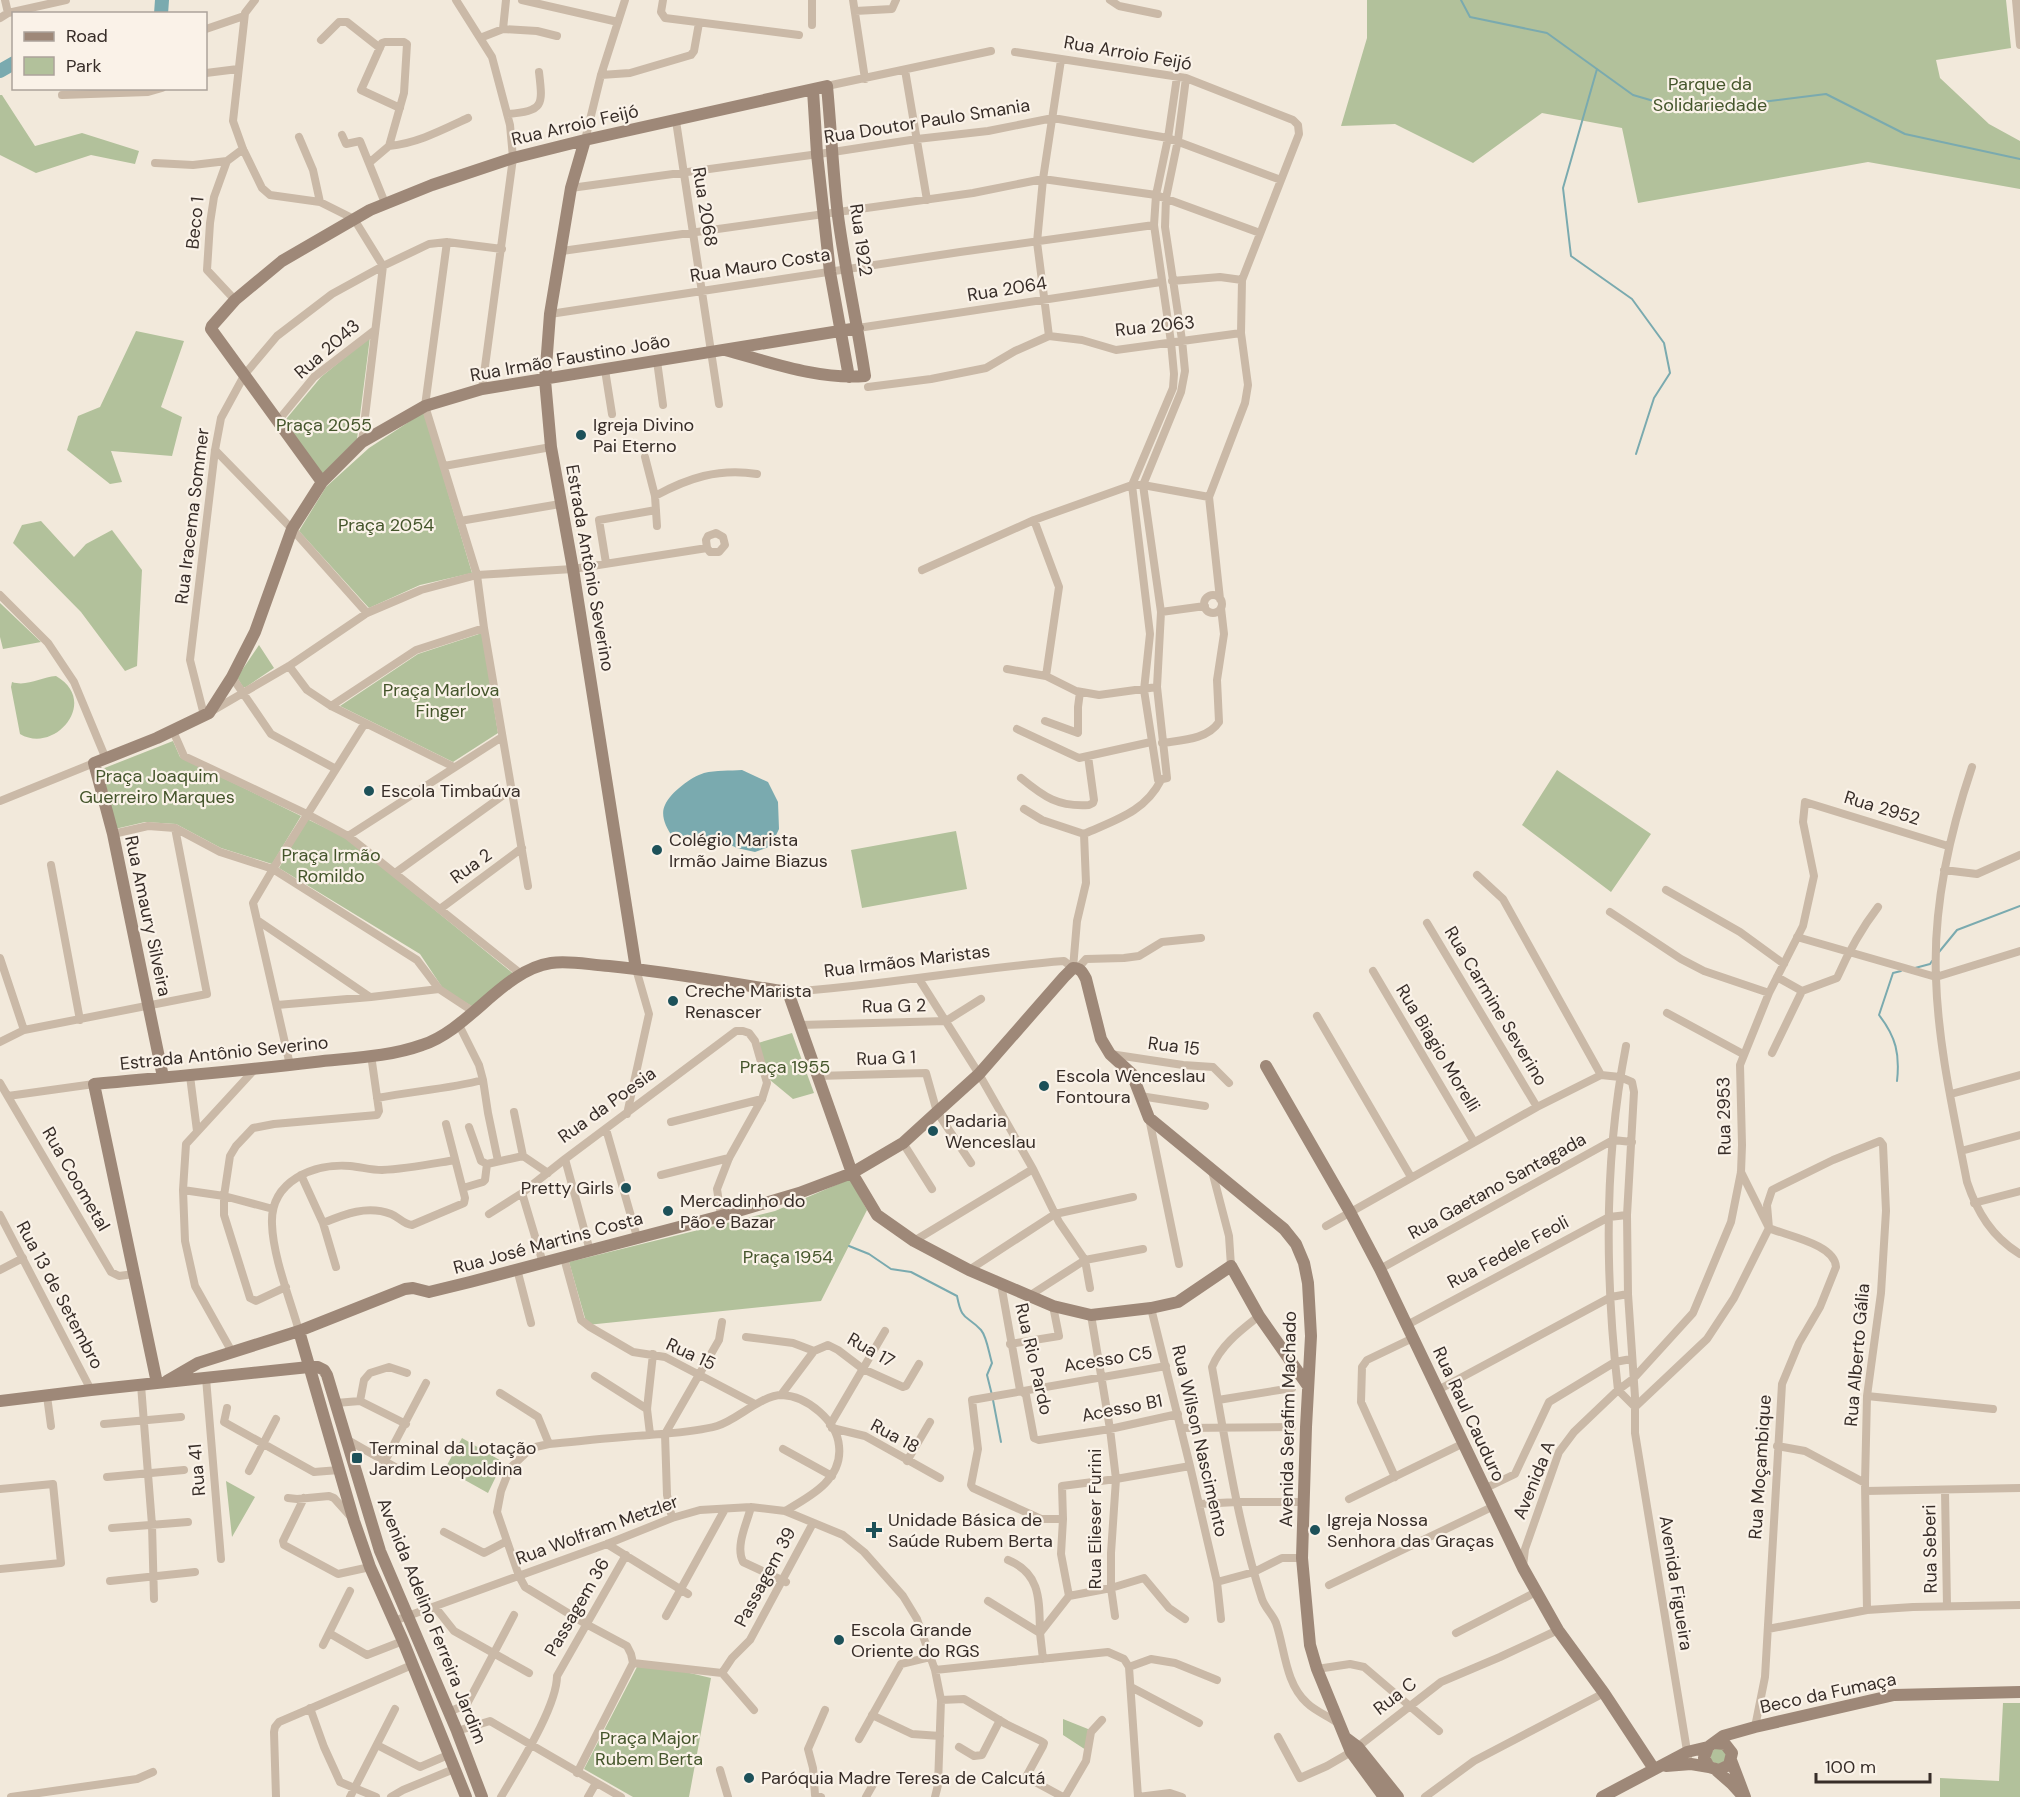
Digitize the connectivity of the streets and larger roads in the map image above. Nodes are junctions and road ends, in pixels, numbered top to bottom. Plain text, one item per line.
1 (5, 0) edge
2 (66, 0) edge
3 (255, 0) edge
4 (456, 0) edge
5 (506, 0) edge
6 (522, 0) edge
7 (625, 0) edge
8 (663, 0) edge
9 (813, 0) edge
10 (853, 0) edge
11 (896, 0) edge
12 (1110, 0) edge
13 (2016, 0) edge
14 (855, 11) junction
15 (12, 12) edge
16 (12, 12) edge
17 (8, 13) junction
18 (1158, 14) dead end
19 (244, 16) junction
20 (0, 18) edge
21 (618, 22) junction
22 (699, 23) junction
23 (812, 25) dead end
24 (503, 28) junction
25 (207, 29) edge
26 (799, 35) dead end
27 (557, 36) dead end
28 (480, 38) junction
29 (321, 40) dead end
30 (2020, 45) edge
31 (380, 48) junction
32 (991, 51) dead end
33 (1015, 52) dead end
34 (1061, 60) junction
35 (238, 69) junction
36 (905, 70) junction
37 (539, 72) dead end
38 (207, 73) edge
39 (601, 75) junction
40 (1182, 78) junction
41 (865, 79) junction
42 (827, 86) junction
43 (155, 90) edge
44 (813, 90) junction
45 (62, 94) dead end
46 (400, 108) junction
47 (507, 114) junction
48 (468, 118) dead end
49 (1053, 118) junction
50 (676, 121) junction
51 (342, 135) dead end
52 (299, 137) dead end
53 (1168, 138) junction
54 (917, 139) junction
55 (585, 140) junction
56 (1178, 140) junction
57 (389, 146) junction
58 (243, 149) junction
59 (833, 152) junction
60 (817, 154) junction
61 (513, 158) junction
62 (227, 161) junction
63 (369, 163) junction
64 (155, 164) dead end
65 (683, 173) junction
66 (1043, 179) junction
67 (1281, 180) junction
68 (571, 188) junction
69 (1156, 195) junction
70 (1166, 198) junction
71 (927, 200) junction
72 (320, 202) junction
73 (385, 203) junction
74 (838, 213) junction
75 (822, 214) junction
76 (354, 219) junction
77 (1154, 225) junction
78 (692, 233) junction
79 (1260, 233) junction
80 (447, 242) junction
81 (1037, 242) junction
82 (502, 249) junction
83 (562, 251) junction
84 (383, 266) junction
85 (846, 268) junction
86 (830, 272) junction
87 (1242, 280) junction
88 (1172, 281) junction
89 (1161, 282) junction
90 (701, 291) junction
91 (235, 300) junction
92 (1044, 300) junction
93 (550, 314) junction
94 (858, 328) junction
95 (375, 330) junction
96 (841, 330) junction
97 (1241, 333) junction
98 (1049, 336) junction
99 (1182, 340) junction
100 (1171, 342) junction
101 (725, 350) junction
102 (710, 353) junction
103 (657, 362) junction
104 (605, 370) junction
105 (245, 374) junction
106 (849, 377) junction
107 (545, 380) junction
108 (867, 381) junction
109 (482, 389) junction
110 (871, 398) dead end
111 (663, 405) dead end
112 (719, 405) dead end
113 (425, 406) junction
114 (612, 414) dead end
115 (277, 422) junction
116 (362, 442) junction
117 (550, 447) junction
118 (215, 450) junction
119 (645, 457) dead end
120 (444, 466) junction
121 (757, 474) dead end
122 (322, 482) junction
123 (1132, 485) junction
124 (1143, 485) junction
125 (655, 496) junction
126 (1209, 497) junction
127 (560, 504) junction
128 (656, 510) junction
129 (1034, 520) junction
130 (460, 521) junction
131 (657, 526) dead end
132 (292, 529) junction
133 (707, 549) dead end
134 (606, 563) junction
135 (573, 569) junction
136 (922, 570) dead end
137 (477, 575) junction
138 (1217, 580) junction
139 (0, 595) edge
140 (1210, 596) junction
141 (1221, 603) junction
142 (1208, 609) junction
143 (1161, 612) junction
144 (367, 613) junction
145 (1225, 625) junction
146 (484, 628) junction
147 (289, 666) junction
148 (1007, 669) dead end
149 (1046, 676) junction
150 (232, 677) junction
151 (1157, 687) junction
152 (1144, 690) junction
153 (1080, 692) junction
154 (244, 693) junction
155 (331, 706) junction
156 (207, 714) junction
157 (1045, 721) dead end
158 (365, 723) junction
159 (1017, 729) dead end
160 (173, 730) junction
161 (502, 737) junction
162 (1151, 742) junction
163 (1162, 743) junction
164 (1088, 756) junction
165 (100, 761) junction
166 (454, 767) junction
167 (1972, 767) dead end
168 (336, 769) junction
169 (1021, 778) dead end
170 (1161, 780) junction
171 (512, 789) junction
172 (0, 801) edge
173 (1806, 802) joint
174 (1024, 809) dead end
175 (307, 814) junction
176 (175, 828) junction
177 (112, 834) junction
178 (1084, 834) junction
179 (348, 836) junction
180 (1948, 846) junction
181 (522, 848) junction
182 (2020, 855) edge
183 (51, 866) dead end
184 (273, 869) junction
185 (1944, 870) junction
186 (395, 873) junction
187 (1477, 875) dead end
188 (528, 886) dead end
189 (1666, 890) dead end
190 (1878, 907) dead end
191 (440, 909) junction
192 (1610, 912) dead end
193 (257, 920) junction
194 (1427, 923) dead end
195 (1797, 937) junction
196 (1201, 938) dead end
197 (2020, 951) edge
198 (1848, 953) junction
199 (0, 958) edge
200 (1784, 964) junction
201 (1076, 968) junction
202 (636, 969) junction
203 (1373, 971) dead end
204 (521, 974) junction
205 (1936, 976) junction
206 (1777, 977) junction
207 (919, 979) junction
208 (439, 989) junction
209 (788, 992) junction
210 (1769, 993) junction
211 (1801, 994) junction
212 (371, 997) junction
213 (981, 999) dead end
214 (149, 1004) junction
215 (277, 1005) junction
216 (474, 1012) junction
217 (1667, 1013) dead end
218 (1317, 1016) dead end
219 (80, 1020) junction
220 (946, 1022) junction
221 (459, 1025) junction
222 (800, 1025) junction
223 (24, 1030) junction
224 (0, 1042) edge
225 (1626, 1046) dead end
226 (1772, 1053) dead end
227 (1110, 1054) junction
228 (1743, 1054) junction
229 (371, 1055) junction
230 (290, 1065) junction
231 (1266, 1066) dead end
232 (255, 1069) junction
233 (979, 1074) junction
234 (2020, 1075) edge
235 (190, 1076) junction
236 (817, 1076) junction
237 (1601, 1076) junction
238 (163, 1077) junction
239 (1620, 1077) junction
240 (483, 1080) junction
241 (0, 1083) edge
242 (1229, 1083) dead end
243 (94, 1084) junction
244 (1951, 1094) junction
245 (8, 1096) junction
246 (1140, 1096) junction
247 (377, 1098) junction
248 (762, 1099) junction
249 (1205, 1106) dead end
250 (1537, 1107) junction
251 (514, 1112) dead end
252 (937, 1112) junction
253 (627, 1114) junction
254 (1149, 1118) junction
255 (671, 1122) dead end
256 (446, 1124) dead end
257 (469, 1127) dead end
258 (606, 1129) junction
259 (197, 1131) junction
260 (2020, 1135) edge
261 (1613, 1140) junction
262 (1474, 1142) junction
263 (1632, 1142) junction
264 (903, 1143) junction
265 (1960, 1151) junction
266 (524, 1156) junction
267 (729, 1158) junction
268 (565, 1159) junction
269 (456, 1160) junction
270 (498, 1161) junction
271 (971, 1163) dead end
272 (488, 1164) junction
273 (1033, 1169) junction
274 (1212, 1171) junction
275 (1741, 1172) junction
276 (548, 1173) junction
277 (852, 1173) junction
278 (301, 1174) junction
279 (661, 1175) dead end
280 (1411, 1178) junction
281 (463, 1188) junction
282 (932, 1189) dead end
283 (183, 1190) junction
284 (2020, 1191) edge
285 (522, 1193) junction
286 (224, 1196) junction
287 (1132, 1197) dead end
288 (1974, 1203) junction
289 (273, 1209) junction
290 (1350, 1212) junction
291 (489, 1214) dead end
292 (1055, 1214) junction
293 (0, 1215) edge
294 (1627, 1215) junction
295 (721, 1216) junction
296 (1609, 1217) junction
297 (323, 1223) junction
298 (1326, 1226) dead end
299 (1769, 1228) junction
300 (637, 1237) junction
301 (914, 1241) junction
302 (1143, 1249) dead end
303 (590, 1251) junction
304 (2020, 1254) edge
305 (23, 1258) junction
306 (564, 1258) junction
307 (1084, 1260) junction
308 (543, 1263) junction
309 (1179, 1264) dead end
310 (1231, 1266) junction
311 (336, 1267) dead end
312 (517, 1269) junction
313 (1380, 1269) junction
314 (0, 1270) edge
315 (969, 1270) junction
316 (134, 1274) junction
317 (1001, 1284) junction
318 (286, 1287) junction
319 (1090, 1288) dead end
320 (1628, 1294) junction
321 (1029, 1296) junction
322 (1611, 1297) junction
323 (1053, 1306) junction
324 (1150, 1308) junction
325 (1091, 1315) junction
326 (1259, 1316) junction
327 (722, 1322) dead end
328 (531, 1323) dead end
329 (1407, 1325) junction
330 (299, 1331) junction
331 (885, 1332) dead end
332 (746, 1337) dead end
333 (1413, 1338) junction
334 (1010, 1344) junction
335 (814, 1351) junction
336 (232, 1352) junction
337 (653, 1354) junction
338 (1631, 1359) junction
339 (1615, 1362) junction
340 (919, 1364) dead end
341 (1166, 1366) junction
342 (309, 1367) junction
343 (863, 1369) junction
344 (407, 1373) dead end
345 (699, 1374) junction
346 (595, 1376) dead end
347 (206, 1378) junction
348 (1101, 1378) junction
349 (1633, 1379) junction
350 (162, 1382) junction
351 (426, 1383) dead end
352 (141, 1385) junction
353 (1308, 1386) junction
354 (1292, 1388) dead end
355 (91, 1390) junction
356 (1020, 1390) junction
357 (1438, 1390) junction
358 (1618, 1390) junction
359 (500, 1393) dead end
360 (781, 1395) junction
361 (47, 1396) junction
362 (1867, 1396) junction
363 (1, 1400) edge
364 (1218, 1400) junction
365 (360, 1401) junction
366 (336, 1403) junction
367 (755, 1404) junction
368 (1635, 1407) junction
369 (227, 1408) dead end
370 (646, 1409) junction
371 (1992, 1409) dead end
372 (1178, 1414) junction
373 (181, 1417) dead end
374 (276, 1419) dead end
375 (144, 1421) junction
376 (930, 1422) dead end
377 (104, 1424) dead end
378 (406, 1424) junction
379 (51, 1426) dead end
380 (831, 1427) junction
381 (1292, 1427) dead end
382 (1181, 1428) junction
383 (1222, 1428) junction
384 (1110, 1429) junction
385 (650, 1434) junction
386 (665, 1434) junction
387 (346, 1439) junction
388 (1036, 1440) joint
389 (549, 1444) junction
390 (1462, 1444) junction
391 (263, 1445) junction
392 (1777, 1446) junction
393 (783, 1449) dead end
394 (385, 1461) junction
395 (907, 1461) junction
396 (1190, 1466) junction
397 (184, 1470) dead end
398 (339, 1470) junction
399 (249, 1471) dead end
400 (402, 1472) dead end
401 (148, 1474) junction
402 (832, 1476) junction
403 (106, 1477) dead end
404 (940, 1478) dead end
405 (1395, 1478) junction
406 (1116, 1479) junction
407 (1866, 1487) junction
408 (2020, 1488) edge
409 (0, 1489) edge
410 (1484, 1489) junction
411 (1945, 1491) junction
412 (288, 1498) dead end
413 (304, 1498) junction
414 (1349, 1499) dead end
415 (1237, 1502) junction
416 (1305, 1502) junction
417 (1199, 1504) junction
418 (751, 1507) junction
419 (1492, 1507) junction
420 (725, 1509) junction
421 (784, 1511) junction
422 (672, 1518) junction
423 (1063, 1520) junction
424 (354, 1521) junction
425 (188, 1522) dead end
426 (813, 1523) junction
427 (152, 1525) junction
428 (111, 1528) dead end
429 (444, 1532) dead end
430 (507, 1541) junction
431 (606, 1544) junction
432 (1520, 1552) junction
433 (626, 1555) junction
434 (1302, 1558) junction
435 (221, 1559) dead end
436 (1008, 1560) dead end
437 (370, 1567) junction
438 (0, 1569) edge
439 (195, 1572) dead end
440 (1254, 1572) junction
441 (153, 1576) junction
442 (519, 1576) junction
443 (110, 1581) dead end
444 (784, 1582) junction
445 (1217, 1582) junction
446 (1329, 1585) dead end
447 (1112, 1588) junction
448 (350, 1591) dead end
449 (684, 1592) junction
450 (1536, 1592) junction
451 (1069, 1596) junction
452 (154, 1599) dead end
453 (988, 1601) dead end
454 (2020, 1605) edge
455 (1947, 1606) junction
456 (435, 1607) junction
457 (1867, 1610) junction
458 (514, 1615) dead end
459 (408, 1616) junction
460 (666, 1616) dead end
461 (1115, 1616) dead end
462 (1185, 1619) dead end
463 (1221, 1619) dead end
464 (394, 1621) junction
465 (586, 1624) junction
466 (1768, 1629) junction
467 (1558, 1630) junction
468 (328, 1633) junction
469 (1040, 1633) junction
470 (1456, 1633) dead end
471 (403, 1641) junction
472 (323, 1645) dead end
473 (494, 1653) junction
474 (930, 1657) junction
475 (1042, 1659) junction
476 (633, 1663) junction
477 (412, 1665) junction
478 (1129, 1667) junction
479 (1317, 1669) junction
480 (935, 1670) junction
481 (529, 1673) dead end
482 (722, 1673) junction
483 (1217, 1680) dead end
484 (1131, 1687) junction
485 (2020, 1692) edge
486 (1604, 1693) junction
487 (941, 1700) junction
488 (1410, 1705) junction
489 (310, 1708) junction
490 (395, 1709) dead end
491 (754, 1710) dead end
492 (825, 1710) dead end
493 (449, 1712) junction
494 (872, 1715) junction
495 (1102, 1720) dead end
496 (1003, 1722) junction
497 (1199, 1723) dead end
498 (1338, 1723) junction
499 (1753, 1727) junction
500 (457, 1731) junction
501 (1439, 1731) dead end
502 (940, 1736) junction
503 (1278, 1737) dead end
504 (859, 1739) dead end
505 (377, 1745) junction
506 (531, 1745) junction
507 (1711, 1745) junction
508 (959, 1747) dead end
509 (1355, 1749) junction
510 (448, 1755) junction
511 (1731, 1755) junction
512 (1689, 1758) junction
513 (468, 1759) junction
514 (1655, 1768) junction
515 (1713, 1768) junction
516 (454, 1769) junction
517 (720, 1770) dead end
518 (153, 1772) dead end
519 (577, 1773) junction
520 (875, 1781) dead end
521 (477, 1782) junction
522 (596, 1783) junction
523 (355, 1787) junction
524 (464, 1793) edge
525 (817, 1796) edge
526 (11, 1797) edge
527 (276, 1797) edge
528 (350, 1797) edge
529 (376, 1797) edge
530 (391, 1797) edge
531 (482, 1797) edge
532 (501, 1797) edge
533 (588, 1797) edge
534 (621, 1797) edge
535 (728, 1797) edge
536 (867, 1797) edge
537 (935, 1797) edge
538 (1064, 1797) edge
539 (1138, 1797) edge
540 (1182, 1797) edge
541 (1384, 1797) edge
542 (1398, 1797) edge
543 (1425, 1797) edge
544 (1602, 1797) edge
545 (1744, 1797) edge

1 - 17 street
2 - 15 street
3 - 19 street
4 - 28 street
5 - 24 street
6 - 21 street
7 - 21 street, Estrada Antônio Severino
8 - 22 street
9 - 23 street
10 - 14 street
11 - 14 street
12 - 18 street
13 - 30 street
14 - 41 street
16 - 17 street
17 - 20 street
19 - 25 street
19 - 35 street
21 - 39 street, Estrada Antônio Severino
22 - 26 street
22 - 39 street
24 - 27 street
24 - 28 street
28 - 47 street
29 - 31 street
31 - 46 street
31 - 46 street
32 - 36 street, Rua Arroio Feijó
33 - 34 street, Rua Arroio Feijó
34 - 40 street, Rua Arroio Feijó
34 - 49 street
35 - 38 street
35 - 58 street
36 - 41 street, Rua Arroio Feijó
36 - 54 street
37 - 47 street
39 - 55 street, Estrada Antônio Severino
40 - 53 street
40 - 56 street
40 - 67 street, Rua Arroio Feijó
41 - 42 street, Rua Arroio Feijó
42 - 44 street, Rua Arroio Feijó
42 - 59 street, Rua 1922
43 - 45 street
44 - 50 street, Rua Arroio Feijó
44 - 60 street, Rua 1922
46 - 57 street
47 - 61 street
48 - 57 street
49 - 53 street, Rua Doutor Paulo Smania
49 - 54 street, Rua Doutor Paulo Smania
49 - 66 street
50 - 55 street, Rua Arroio Feijó
50 - 65 street, Rua 2068
51 - 63 street
52 - 72 street
53 - 56 street, Rua Doutor Paulo Smania
53 - 69 street
54 - 59 street, Rua Doutor Paulo Smania
54 - 71 street
55 - 61 street, Rua Arroio Feijó
55 - 68 street, Estrada Antônio Severino
56 - 67 street, Rua Doutor Paulo Smania
56 - 70 street
57 - 63 street
58 - 62 street
58 - 72 street
59 - 60 street, Rua Doutor Paulo Smania
59 - 74 street, Rua 1922
60 - 65 street, Rua Doutor Paulo Smania
60 - 75 street, Rua 1922
61 - 73 street, Rua Arroio Feijó
61 - 82 street
62 - 64 street
62 - 91 street, Beco 1
63 - 73 street
65 - 68 street, Rua Doutor Paulo Smania
65 - 78 street, Rua 2068
66 - 69 street
66 - 71 street
66 - 81 street
67 - 79 street
68 - 83 street, Estrada Antônio Severino
69 - 70 street
69 - 77 street
70 - 79 street
70 - 88 street
71 - 74 street
72 - 76 street
73 - 76 street, Rua Arroio Feijó
74 - 75 street
74 - 85 street, Rua 1922
75 - 78 street
75 - 86 street, Rua 1922
76 - 84 street
76 - 91 street, Rua Arroio Feijó
77 - 81 street, Rua Mauro Costa
77 - 89 street
78 - 83 street
78 - 90 street, Rua 2068
79 - 87 street
80 - 82 street, Rua Iracema Sommer
80 - 84 street, Rua Iracema Sommer
80 - 113 street
81 - 85 street, Rua Mauro Costa
81 - 92 street
82 - 109 street
83 - 93 street, Estrada Antônio Severino
84 - 95 street
84 - 105 street, Rua Iracema Sommer
85 - 86 street, Rua Mauro Costa
85 - 94 street, Rua 1922
86 - 90 street, Rua Mauro Costa
86 - 96 street, Rua 1922
87 - 88 street
87 - 97 street
88 - 99 street
89 - 92 street, Rua 2064
89 - 100 street
90 - 93 street, Rua Mauro Costa
90 - 102 street, Rua 2068
91 - 105 street, Rua Arroio Feijó
92 - 94 street, Rua 2064
92 - 98 street
93 - 107 street, Estrada Antônio Severino
94 - 96 street, Rua Irmão Faustino João
94 - 108 street, Rua 1922
95 - 115 street, Rua 2043
95 - 116 street
96 - 101 street, Rua Irmão Faustino João
96 - 106 street, Rua 1922
97 - 99 street, Rua 2063
97 - 126 street
98 - 100 street, Rua 2063
98 - 108 street
99 - 100 street, Rua 2063
99 - 124 street
100 - 123 street
101 - 102 street, Rua Irmão Faustino João
101 - 106 street, Rua Irmão Faustino João
102 - 103 street, Rua Irmão Faustino João
102 - 112 street, Rua 2068
103 - 104 street, Rua Irmão Faustino João
103 - 111 street
104 - 107 street, Rua Irmão Faustino João
104 - 114 street
105 - 115 street
105 - 118 street, Rua Iracema Sommer
106 - 108 street, Rua Irmão Faustino João
107 - 109 street, Rua Irmão Faustino João
107 - 117 street, Estrada Antônio Severino
108 - 110 street, Rua 1922
109 - 113 street, Rua Irmão Faustino João
113 - 116 street, Rua Irmão Faustino João
113 - 120 street
115 - 122 street
116 - 122 street, Rua Irmão Faustino João
117 - 120 street
117 - 127 street, Estrada Antônio Severino
118 - 132 street
118 - 156 street, Rua Iracema Sommer
119 - 125 street
120 - 130 street
121 - 125 street
122 - 132 street, Rua Irmão Faustino João
123 - 124 street
123 - 129 street
123 - 152 street
124 - 126 street
124 - 143 street
125 - 128 street
126 - 138 street
127 - 130 street
127 - 135 street, Estrada Antônio Severino
128 - 131 street
128 - 134 street
129 - 136 street
129 - 149 street
130 - 137 street
132 - 144 street
132 - 150 street, Rua Irmão Faustino João
133 - 134 street
134 - 135 street
135 - 137 street
135 - 202 street, Estrada Antônio Severino
137 - 144 street
137 - 146 street
138 - 140 street
138 - 141 street
139 - 165 street
140 - 141 street
140 - 142 street
141 - 142 street
141 - 145 street
142 - 143 street
142 - 145 street
143 - 151 street
144 - 147 street
145 - 163 street
146 - 155 street
146 - 161 street
147 - 154 street
147 - 155 street
148 - 149 street
149 - 153 street
150 - 154 street
150 - 156 street, Rua Irmão Faustino João
151 - 152 street
151 - 163 street
152 - 153 street
152 - 162 street
153 - 157 street
154 - 156 street
154 - 168 street
155 - 158 street
156 - 160 street
158 - 166 street
158 - 168 street
159 - 164 street
160 - 165 street
160 - 175 street
161 - 166 street
161 - 171 street
162 - 164 street
162 - 170 street
163 - 170 street
164 - 169 street
165 - 172 street
165 - 177 street, Rua Amaury Silveira
166 - 179 street
167 - 180 street
168 - 175 street
170 - 178 street
171 - 181 street
171 - 186 street
173 - 180 street, Rua 2952
173 - 195 street, Rua 2953
174 - 178 street
175 - 179 street
175 - 184 street
176 - 177 street
176 - 184 street
176 - 214 street
177 - 214 street, Rua Amaury Silveira
178 - 201 street
179 - 186 street
180 - 185 street
181 - 188 street
181 - 191 street, Rua 2
182 - 185 street
183 - 219 street
184 - 193 street
184 - 208 street
185 - 205 street
186 - 191 street
187 - 237 street
189 - 200 street
190 - 198 street
191 - 204 street
192 - 210 street
193 - 212 street
193 - 215 street
194 - 250 street, Rua Carmine Severino
195 - 198 street
195 - 200 street, Rua 2953
196 - 201 street
197 - 205 street
198 - 205 street
198 - 211 street
199 - 223 street
200 - 206 street, Rua 2953
201 - 207 street, Rua Irmãos Maristas
201 - 227 street
201 - 233 street, Rua José Martins Costa
202 - 204 street, Estrada Antônio Severino
202 - 209 street, Rua Irmãos Maristas
202 - 253 street, Estrada Antônio Severino
203 - 262 street, Rua Biagio Morelli
204 - 216 street, Estrada Antônio Severino
205 - 244 street
206 - 210 street, Rua 2953
206 - 211 street
207 - 209 street, Rua Irmãos Maristas
207 - 220 street
208 - 212 street
208 - 216 street
209 - 222 street
210 - 228 street, Rua 2953
211 - 226 street
212 - 215 street
213 - 220 street, Rua G 2
214 - 219 street
214 - 238 street, Rua Amaury Silveira
215 - 230 street
216 - 221 street, Estrada Antônio Severino
217 - 228 street
218 - 280 street
219 - 223 street
220 - 222 street, Rua G 2
220 - 233 street
221 - 229 street, Estrada Antônio Severino
221 - 240 street
222 - 236 street
223 - 224 street
225 - 239 street
227 - 242 street, Rua 15
227 - 246 street
228 - 275 street, Rua 2953
229 - 230 street, Estrada Antônio Severino
229 - 247 street
230 - 232 street, Estrada Antônio Severino
231 - 290 street, Rua Raul Cauduro
232 - 235 street, Estrada Antônio Severino
232 - 259 street
233 - 252 street, Rua José Martins Costa
233 - 273 street
234 - 244 street
235 - 238 street, Estrada Antônio Severino
235 - 259 street
236 - 252 street, Rua G 1
236 - 277 street
237 - 239 street
237 - 250 street
238 - 243 street, Estrada Antônio Severino
239 - 261 street
239 - 263 street, Avenida Figueira
240 - 247 street
240 - 270 street
241 - 245 street, Rua Coometal
243 - 245 street
243 - 316 street
244 - 265 street
245 - 316 street, Rua Coometal
246 - 249 street
246 - 254 street, Avenida Serafim Machado
247 - 286 street
248 - 253 street, Rua da Poesia
248 - 255 street
248 - 267 street
250 - 262 street
251 - 266 street
252 - 264 street, Rua José Martins Costa
252 - 271 street, Rua G 1
253 - 258 street, Rua da Poesia
254 - 274 street, Avenida Serafim Machado
254 - 309 street
256 - 269 street
257 - 272 street
258 - 268 street, Rua da Poesia
258 - 300 street
259 - 283 street
260 - 265 street
261 - 263 street, Rua Gaetano Santagada
261 - 296 street
261 - 313 street, Rua Gaetano Santagada
262 - 280 street
263 - 294 street, Avenida Figueira
264 - 277 street, Rua José Martins Costa
264 - 282 street
265 - 288 street
266 - 270 street
266 - 276 street
267 - 279 street
267 - 295 street
268 - 276 street, Rua da Poesia
268 - 303 street
269 - 278 street
269 - 281 street
270 - 272 street
272 - 281 street
273 - 292 street
273 - 301 street
274 - 310 street
274 - 353 street, Avenida Serafim Machado
275 - 299 street
275 - 349 street, Rua 2953
276 - 285 street, Rua da Poesia
277 - 295 street, Rua José Martins Costa
277 - 301 street
278 - 289 street
278 - 297 street
280 - 290 street
281 - 297 street
283 - 286 street
283 - 336 street
284 - 288 street
285 - 291 street, Rua da Poesia
285 - 308 street
286 - 289 street
286 - 318 street
287 - 292 street
288 - 304 street
289 - 318 street
290 - 298 street
290 - 313 street, Rua Raul Cauduro
292 - 307 street
292 - 315 street
293 - 305 street, Rua 13 de Setembro
294 - 296 street, Rua Fedele Feoli
294 - 320 street, Avenida Figueira
295 - 300 street, Rua José Martins Costa
296 - 322 street
296 - 329 street, Rua Fedele Feoli
297 - 311 street
299 - 362 street, Rua Alberto Gália
299 - 368 street
299 - 392 street, Rua Moçambique
300 - 303 street, Rua José Martins Costa
301 - 315 street
302 - 307 street
303 - 306 street, Rua José Martins Costa
305 - 314 street
305 - 355 street, Rua 13 de Setembro
306 - 308 street, Rua José Martins Costa
306 - 337 street, Rua 15
307 - 319 street
307 - 321 street
308 - 312 street, Rua José Martins Costa
310 - 324 street
310 - 326 street
312 - 328 street
312 - 330 street, Rua José Martins Costa
313 - 329 street, Rua Raul Cauduro
315 - 317 street
316 - 350 street
317 - 321 street
317 - 334 street, Rua Rio Pardo
318 - 330 street
320 - 322 street
320 - 338 street, Avenida Figueira
321 - 323 street
322 - 339 street
322 - 357 street
323 - 325 street
323 - 334 street
324 - 325 street
324 - 341 street, Rua Wilson Nascimento
325 - 348 street, Rua Elieser Furini
326 - 353 street
326 - 364 street
327 - 345 street
329 - 333 street, Rua Raul Cauduro
330 - 336 street
330 - 342 street, Avenida Adelino Ferreira Jardim
331 - 343 street
332 - 335 street
333 - 357 street, Rua Raul Cauduro
333 - 405 street
334 - 356 street, Rua Rio Pardo
335 - 343 street, Rua 17
335 - 360 street
336 - 350 street
337 - 345 street, Rua 15
337 - 370 street
338 - 339 street
338 - 349 street, Avenida Figueira
339 - 358 street
339 - 410 street
340 - 343 street, Rua 17
341 - 348 street, Acesso C5
341 - 372 street, Rua Wilson Nascimento
342 - 347 street
342 - 366 street, Avenida Adelino Ferreira Jardim
342 - 398 street, Avenida Adelino Ferreira Jardim
343 - 380 street
344 - 365 street
345 - 367 street, Rua 15
345 - 386 street
346 - 370 street
347 - 350 street
347 - 435 street, Rua 41
348 - 356 street, Acesso C5
348 - 384 street, Rua Elieser Furini
349 - 358 street, Avenida A
349 - 368 street, Avenida Figueira
350 - 352 street
351 - 378 street
352 - 355 street
352 - 375 street
353 - 416 street, Avenida Serafim Machado
354 - 364 street
355 - 361 street
356 - 388 street, Rua Rio Pardo
356 - 423 street, Acesso C5
357 - 390 street, Rua Raul Cauduro
358 - 368 street
358 - 432 street, Avenida A
359 - 389 street
360 - 367 street
360 - 380 street
361 - 363 street
361 - 379 street
362 - 371 street
362 - 407 street, Rua Alberto Gália
364 - 383 street
365 - 366 street
365 - 378 street
366 - 387 street, Avenida Adelino Ferreira Jardim
367 - 386 street
368 - 512 street, Avenida Figueira
369 - 391 street
370 - 385 street
372 - 382 street, Rua Wilson Nascimento
372 - 384 street, Acesso B1
373 - 375 street
374 - 391 street
375 - 377 street
375 - 401 street
376 - 395 street
378 - 394 street
380 - 395 street, Rua 18
380 - 402 street
381 - 383 street
382 - 383 street
382 - 396 street, Rua Wilson Nascimento
383 - 415 street
384 - 388 street, Acesso B1
384 - 406 street, Rua Elieser Furini
385 - 386 street
385 - 389 street
386 - 422 street
387 - 394 street
387 - 459 street, Avenida Adelino Ferreira Jardim
389 - 430 street
390 - 405 street
390 - 410 street, Rua Raul Cauduro
391 - 398 street
391 - 399 street
392 - 407 street
392 - 466 street, Rua Moçambique
393 - 402 street
394 - 400 street
395 - 404 street, Rua 18
396 - 406 street
396 - 417 street, Rua Wilson Nascimento
397 - 401 street
398 - 424 street, Avenida Adelino Ferreira Jardim
401 - 403 street
401 - 427 street
402 - 421 street
405 - 414 street
406 - 423 street
406 - 447 street, Rua Elieser Furini
407 - 411 street
407 - 457 street, Rua Alberto Gália
408 - 411 street
409 - 438 street
410 - 419 street, Rua Raul Cauduro
411 - 455 street, Rua Seberi
412 - 413 street
413 - 424 street
413 - 437 street
415 - 416 street
415 - 417 street
415 - 440 street
416 - 434 street, Avenida Serafim Machado
417 - 445 street, Rua Wilson Nascimento
418 - 420 street, Rua Wolfram Metzler
418 - 421 street, Rua Wolfram Metzler
418 - 444 street
419 - 432 street, Rua Raul Cauduro
419 - 446 street
420 - 422 street, Rua Wolfram Metzler
420 - 449 street
421 - 426 street, Rua Wolfram Metzler
422 - 431 street, Rua Wolfram Metzler
423 - 451 street
424 - 437 street, Avenida Adelino Ferreira Jardim
425 - 427 street
426 - 444 street, Passagem 39
426 - 474 street, Rua Wolfram Metzler
427 - 428 street
427 - 441 street
429 - 430 street
430 - 442 street
431 - 433 street
431 - 442 street, Rua Wolfram Metzler
432 - 450 street, Rua Raul Cauduro
433 - 449 street
433 - 465 street, Passagem 36
434 - 440 street
434 - 479 street, Avenida Serafim Machado
436 - 469 street
437 - 464 street, Avenida Adelino Ferreira Jardim
439 - 441 street
440 - 445 street
440 - 498 street
441 - 443 street
441 - 452 street
442 - 456 street, Rua Wolfram Metzler
442 - 465 street
444 - 482 street, Passagem 39
445 - 463 street, Rua Wilson Nascimento
447 - 451 street
447 - 461 street, Rua Elieser Furini
447 - 462 street
448 - 468 street
449 - 460 street
450 - 467 street, Rua Raul Cauduro
450 - 470 street
451 - 469 street
453 - 469 street
454 - 455 street
455 - 457 street
456 - 459 street, Rua Wolfram Metzler
456 - 473 street
457 - 466 street
458 - 473 street
459 - 464 street, Rua Wolfram Metzler
459 - 493 street, Avenida Adelino Ferreira Jardim
464 - 471 street, Avenida Adelino Ferreira Jardim
465 - 476 street
465 - 506 street, Passagem 36
466 - 499 street, Rua Moçambique
467 - 486 street, Rua Raul Cauduro
467 - 488 street, Rua C
468 - 471 street
468 - 472 street
469 - 475 street
471 - 477 street, Avenida Adelino Ferreira Jardim
473 - 481 street
473 - 493 street
474 - 480 street, Rua Wolfram Metzler
474 - 494 street
475 - 478 street
475 - 480 street
476 - 482 street
476 - 519 street
477 - 489 street
477 - 510 street, Avenida Adelino Ferreira Jardim
478 - 483 street
478 - 484 street
479 - 488 street
479 - 498 street, Avenida Serafim Machado
480 - 487 street, Rua Wolfram Metzler
482 - 491 street
484 - 497 street
484 - 539 street
485 - 499 street, Beco da Fumaça
486 - 514 street, Rua Raul Cauduro
486 - 543 street
487 - 496 street
487 - 502 street, Rua Wolfram Metzler
488 - 501 street
488 - 509 street, Rua C
489 - 523 street
489 - 527 street
490 - 505 street
492 - 525 street
493 - 500 street, Avenida Adelino Ferreira Jardim
494 - 502 street
494 - 504 street
495 - 538 street
496 - 508 street
496 - 538 street
498 - 509 street, Avenida Serafim Machado
499 - 507 street, Beco da Fumaça
499 - 511 street, Beco da Fumaça
500 - 506 street
500 - 513 street, Avenida Adelino Ferreira Jardim
502 - 537 street, Rua Wolfram Metzler
503 - 509 street, Rua C
505 - 510 street
505 - 523 street
506 - 519 street
506 - 532 street, Passagem 36
507 - 511 street
507 - 512 street, Beco da Fumaça
507 - 515 street
509 - 541 street, Avenida Serafim Machado
509 - 542 street, Avenida Serafim Machado
510 - 516 street, Avenida Adelino Ferreira Jardim
511 - 515 street
511 - 545 street
512 - 514 street
512 - 515 street
513 - 516 street
513 - 521 street, Avenida Adelino Ferreira Jardim
514 - 544 street
515 - 545 street
516 - 524 street, Avenida Adelino Ferreira Jardim
516 - 530 street
517 - 535 street
518 - 526 street
519 - 522 street
520 - 536 street
521 - 524 street
521 - 531 street, Avenida Adelino Ferreira Jardim
522 - 533 street
522 - 534 street
523 - 528 street
523 - 529 street
539 - 540 street

